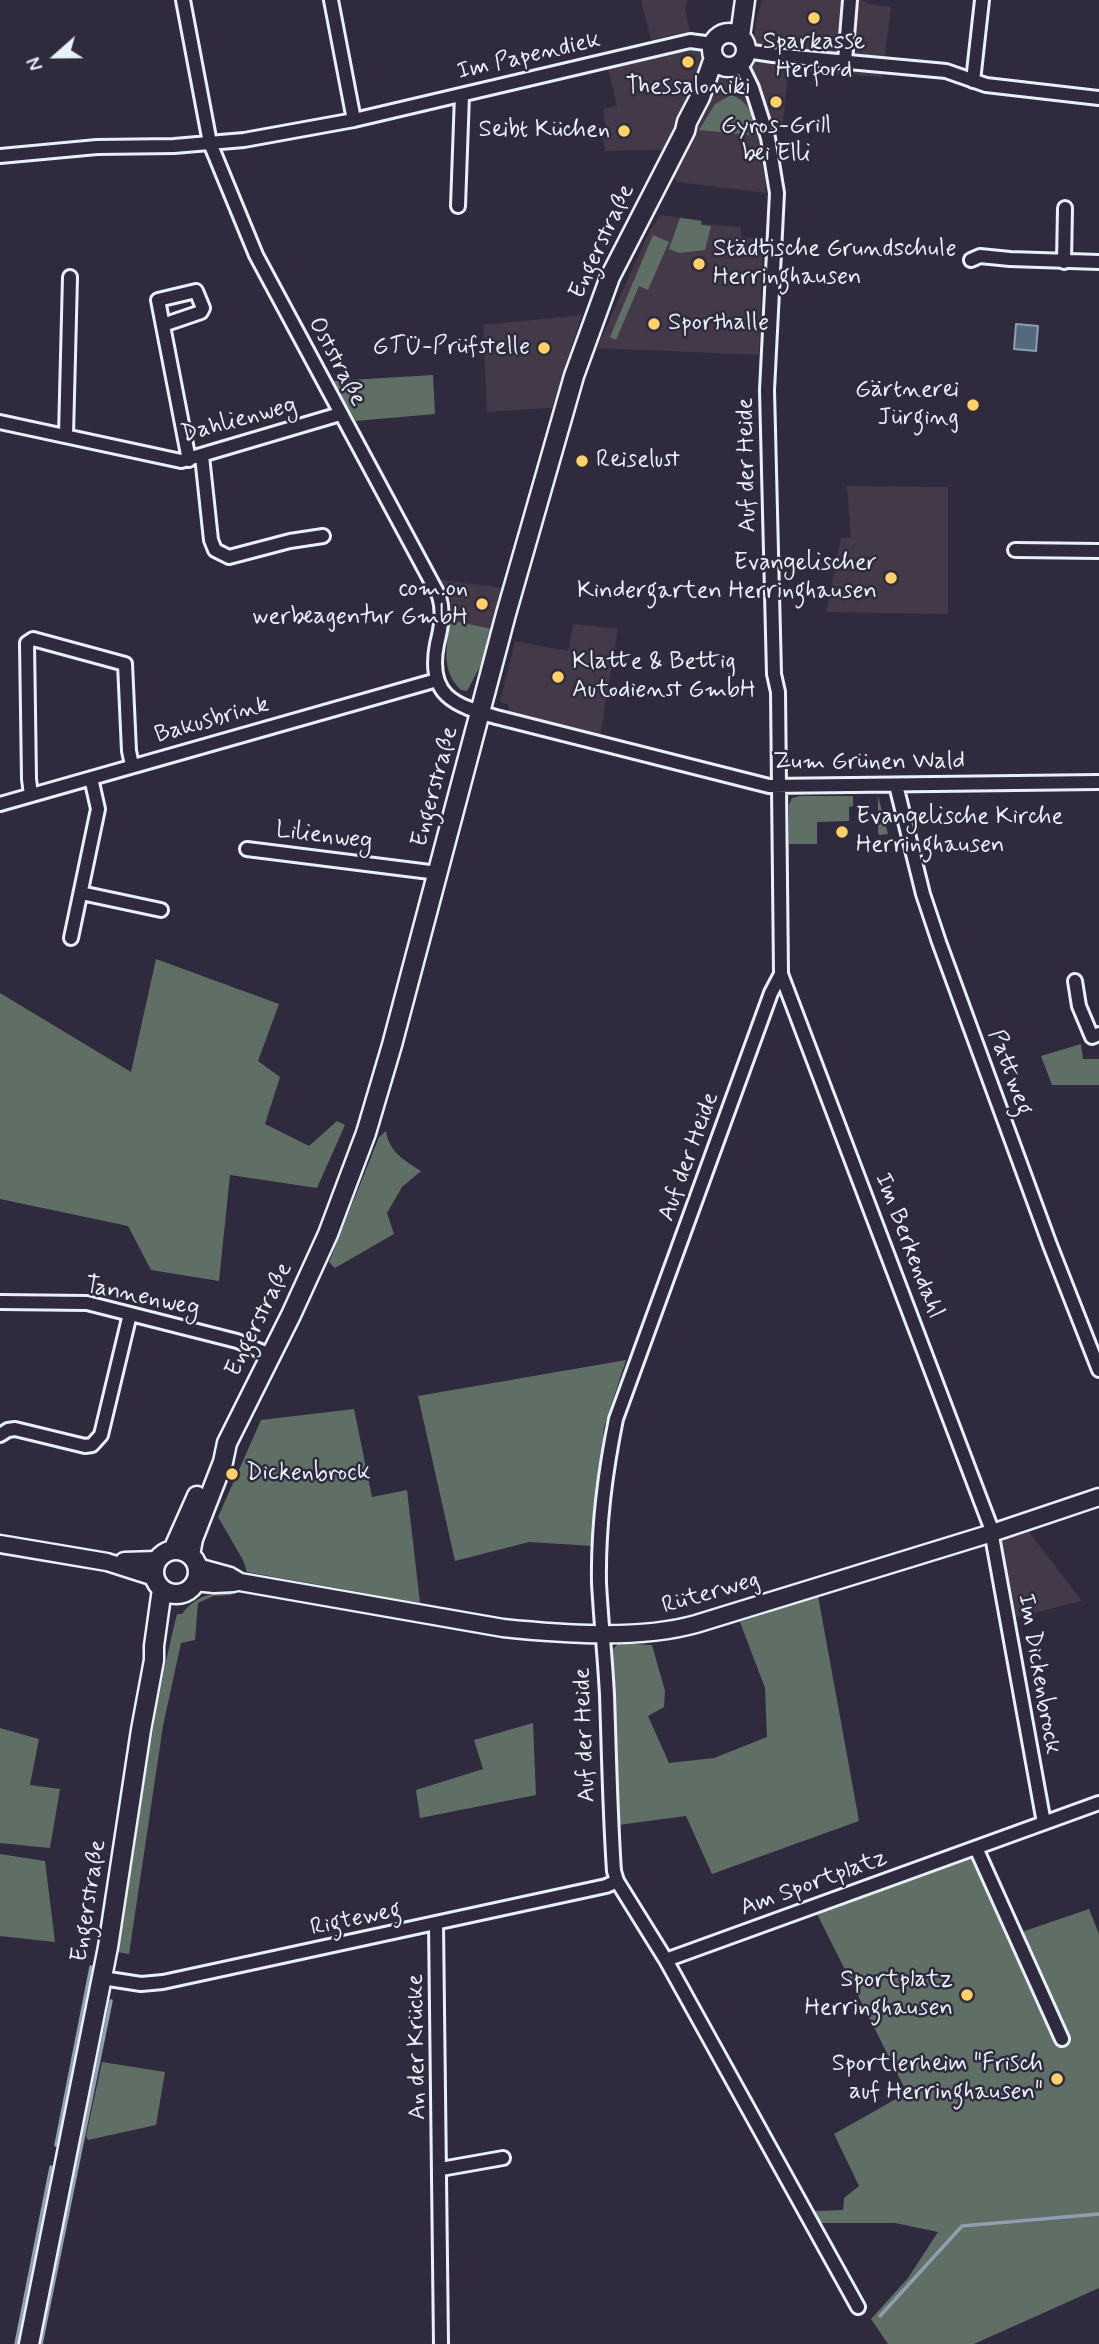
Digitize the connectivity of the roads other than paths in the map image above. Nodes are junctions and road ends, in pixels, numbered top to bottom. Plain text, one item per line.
1 (183, 0) edge
2 (331, 0) edge
3 (735, 0) edge
4 (745, 0) edge
5 (850, 0) edge
6 (982, 0) edge
7 (730, 50) junction
8 (845, 61) junction
9 (973, 81) junction
10 (462, 95) junction
11 (1099, 98) edge
12 (354, 120) junction
13 (210, 143) junction
14 (0, 156) edge
15 (458, 206) dead end
16 (1065, 208) dead end
17 (971, 260) dead end
18 (1064, 262) junction
19 (1099, 262) edge
20 (70, 277) dead end
21 (163, 325) dead end
22 (340, 414) junction
23 (0, 422) edge
24 (66, 435) junction
25 (195, 458) junction
26 (323, 536) dead end
27 (1015, 550) dead end
28 (1099, 551) edge
29 (437, 680) junction
30 (481, 712) junction
31 (132, 765) junction
32 (91, 778) junction
33 (1099, 782) edge
34 (896, 785) junction
35 (779, 786) junction
36 (31, 795) junction
37 (0, 804) edge
38 (247, 849) dead end
39 (438, 873) junction
40 (81, 893) junction
41 (161, 910) dead end
42 (71, 938) dead end
43 (781, 974) junction
44 (1075, 981) dead end
45 (1099, 1034) edge
46 (0, 1302) edge
47 (130, 1314) junction
48 (270, 1355) junction
49 (1099, 1370) edge
50 (0, 1435) edge
51 (1099, 1497) edge
52 (992, 1533) junction
53 (0, 1544) edge
54 (189, 1563) junction
55 (163, 1580) junction
56 (603, 1633) junction
57 (1099, 1803) edge
58 (1044, 1823) junction
59 (976, 1848) junction
60 (617, 1881) junction
61 (436, 1924) junction
62 (666, 1961) junction
63 (102, 1978) junction
64 (1062, 2039) dead end
65 (503, 2158) dead end
66 (441, 2169) junction
67 (858, 2307) dead end
68 (29, 2344) edge
69 (442, 2344) edge

1 - 13 street, Oststraße
2 - 12 street
3 - 7 main road, Engerstraße
4 - 7 main road, Engerstraße
5 - 8 street
6 - 9 street
7 - 8 street, Im Papendiek
7 - 10 street, Im Papendiek
7 - 30 main road, Engerstraße
7 - 35 street, Auf der Heide
8 - 9 street, Im Papendiek
9 - 11 street, Im Papendiek
10 - 12 street, Im Papendiek
10 - 15 street
12 - 13 street, Im Papendiek
13 - 14 street, Im Papendiek
13 - 22 street, Oststraße
16 - 18 street
17 - 18 street
18 - 19 street
20 - 24 street
21 - 25 street
22 - 25 street, Dahlienweg
22 - 29 street, Oststraße
23 - 24 street, Dahlienweg
24 - 25 street, Dahlienweg
25 - 26 street
27 - 28 street
29 - 30 street
29 - 31 street, Bakusbrink
30 - 35 street, Zum Grünen Wald
30 - 39 main road, Engerstraße
31 - 32 street, Bakusbrink
31 - 36 street
32 - 36 street, Bakusbrink
32 - 40 street
33 - 34 street, Zum Grünen Wald
34 - 35 street, Zum Grünen Wald
34 - 49 street, Pattweg
35 - 43 street, Auf der Heide
36 - 37 street, Bakusbrink
38 - 39 street, Lilienweg
39 - 48 main road, Engerstraße
40 - 41 street
40 - 42 street
43 - 52 street, Im Berkendahl
43 - 56 street, Auf der Heide
44 - 45 street
46 - 47 street, Tannenweg
47 - 48 street, Tannenweg
47 - 50 street
48 - 54 main road, Engerstraße
51 - 52 street, Rüterweg
52 - 56 street, Rüterweg
52 - 58 street, Im Dickenbrock
53 - 55 street
54 - 55 main road
54 - 55 main road
54 - 56 street, Rüterweg
55 - 63 main road, Engerstraße
56 - 60 street, Auf der Heide
57 - 58 street, Am Sportplatz
58 - 59 street, Am Sportplatz
59 - 62 street, Am Sportplatz
59 - 64 street
60 - 61 street, Rigteweg
60 - 62 street, Auf der Heide
61 - 63 street, Rigteweg
61 - 66 street, An der Krücke
62 - 67 street, Auf der Heide
63 - 68 main road, Engerstraße
65 - 66 street
66 - 69 street, An der Krücke

